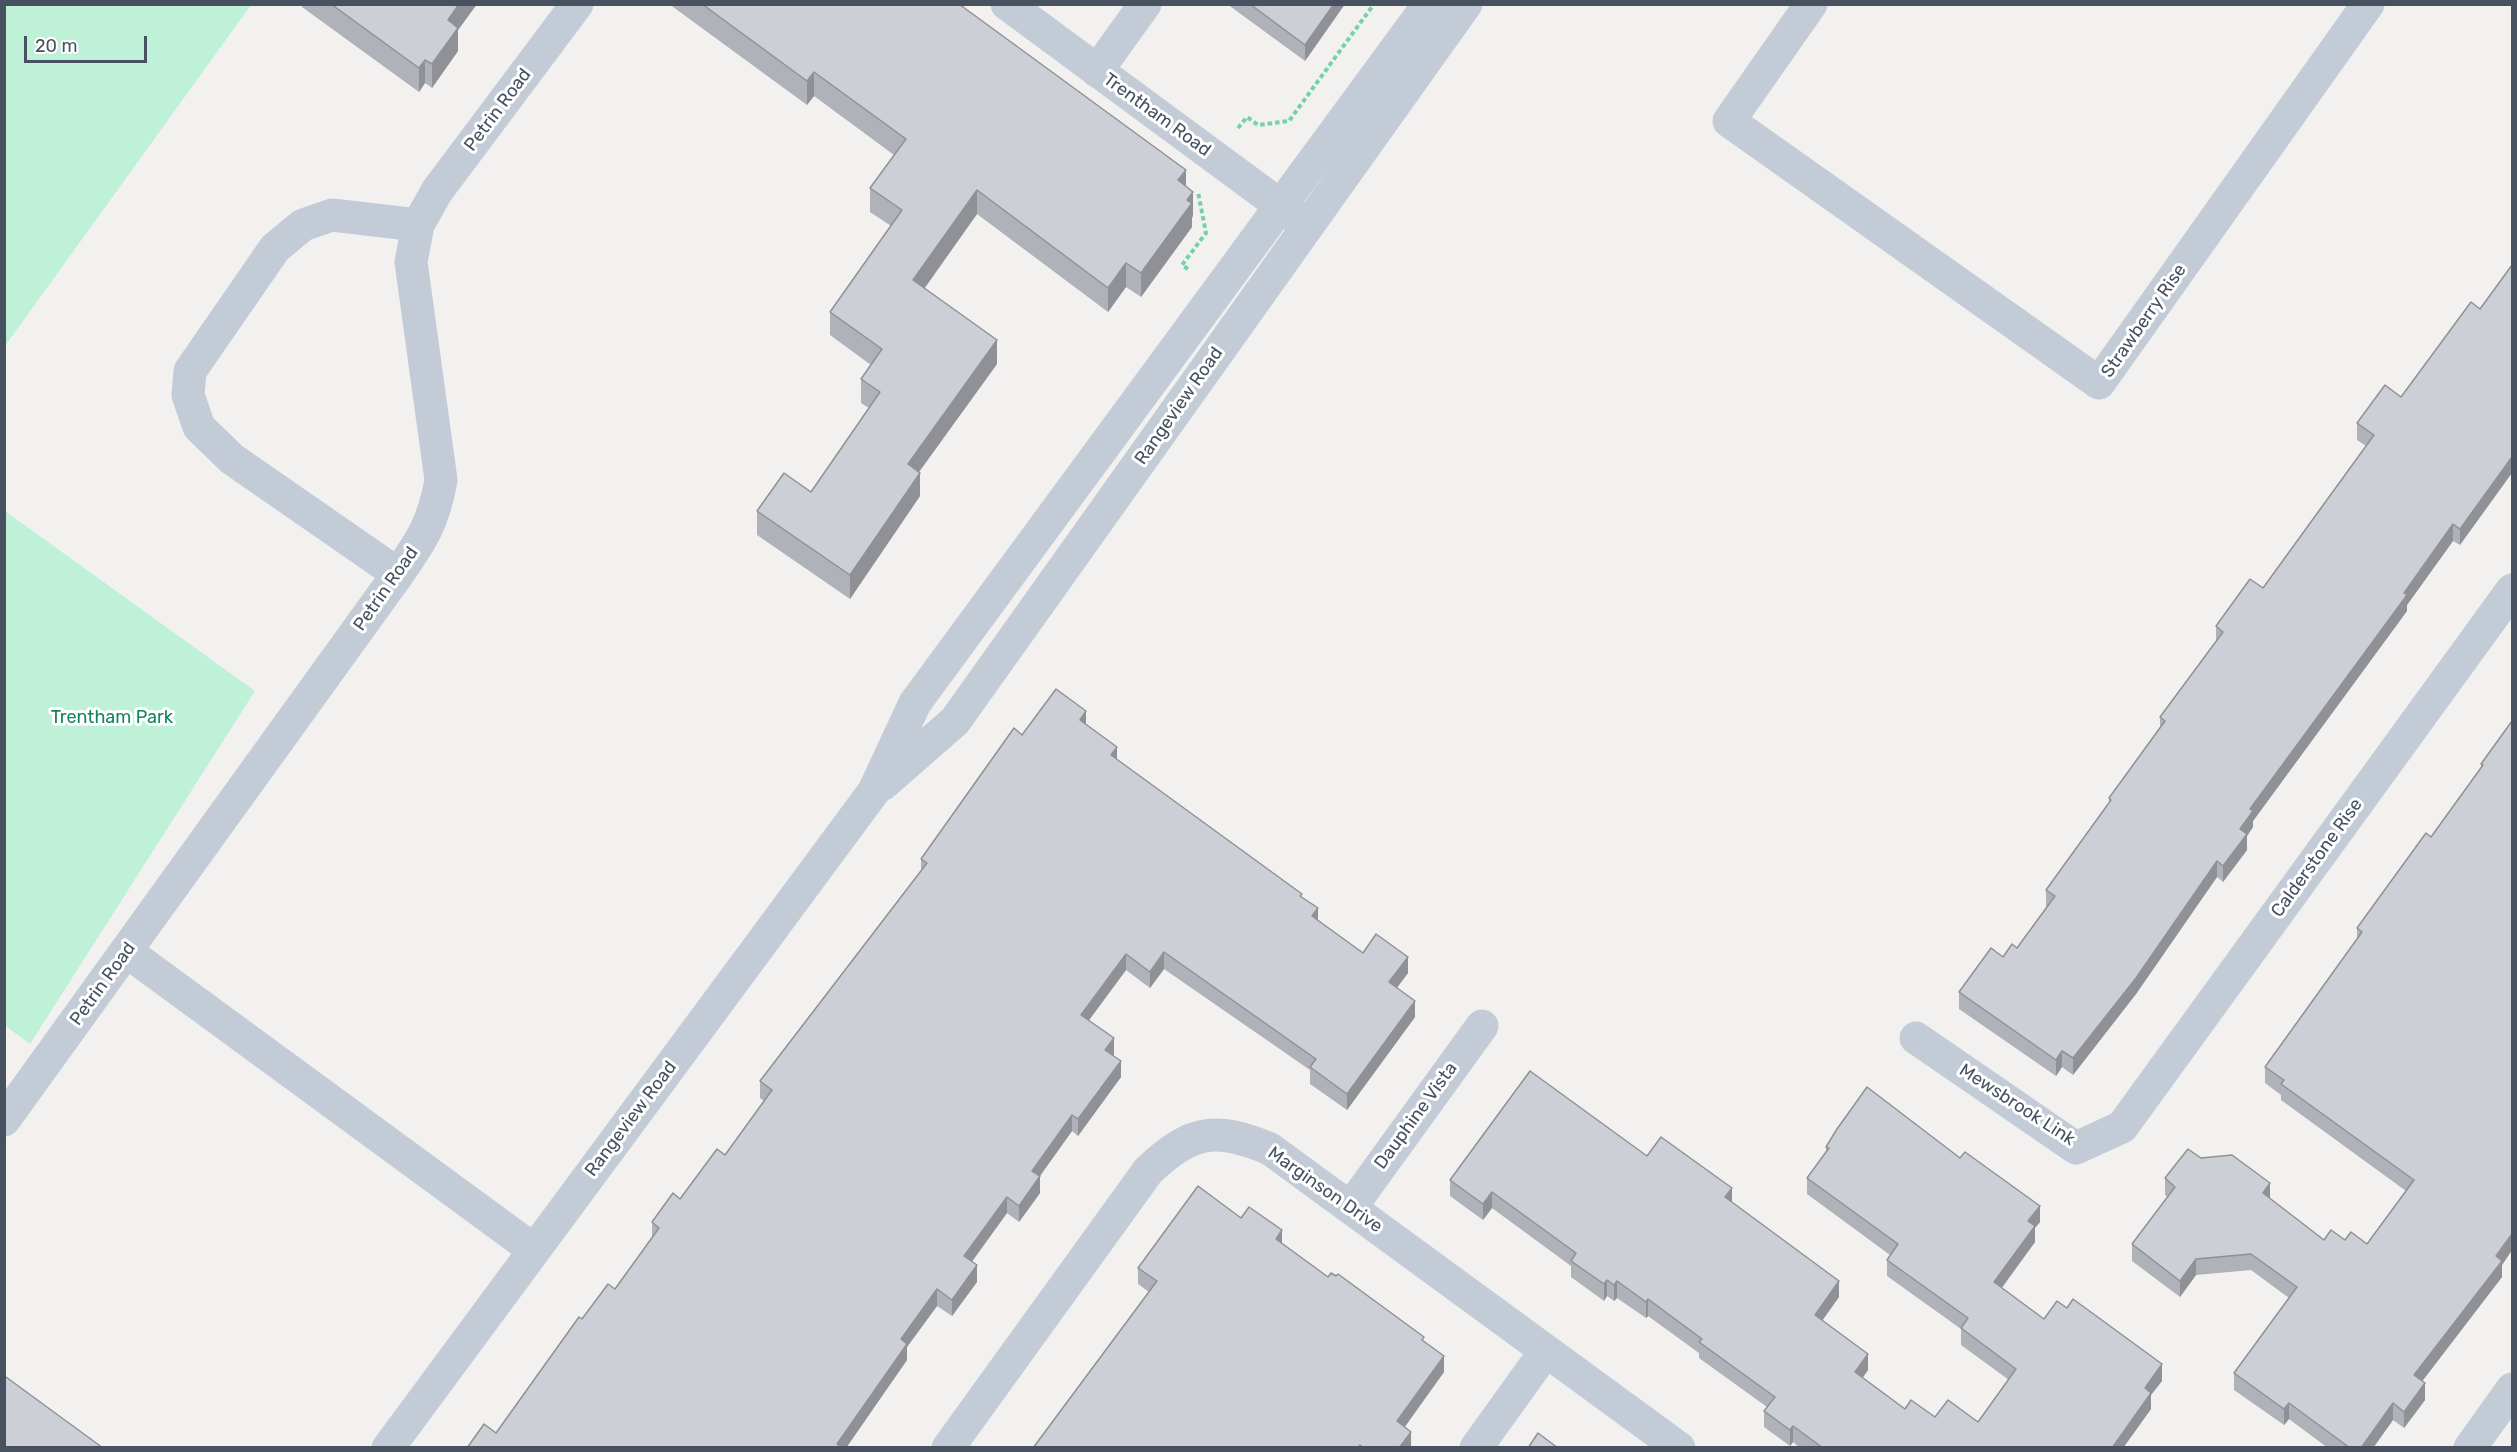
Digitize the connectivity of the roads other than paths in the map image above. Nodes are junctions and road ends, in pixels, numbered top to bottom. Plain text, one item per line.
1 (577, 4) edge
2 (1007, 4) edge
3 (1146, 4) edge
4 (1429, 4) edge
5 (1466, 4) edge
6 (1811, 4) edge
7 (2368, 4) edge
8 (1097, 71) junction
9 (1295, 216) junction
10 (418, 225) junction
11 (398, 574) junction
12 (2512, 590) edge
13 (126, 951) junction
14 (1482, 1026) dead end
15 (1916, 1038) dead end
16 (4, 1120) edge
17 (2122, 1127) joint
18 (1351, 1207) junction
19 (534, 1250) junction
20 (1545, 1352) junction
21 (2512, 1389) edge
22 (388, 1448) edge
23 (948, 1448) edge
24 (1476, 1448) edge
25 (1679, 1448) edge
26 (2470, 1448) edge

1 - 10 street, Petrin Road
2 - 8 street, Trentham Road
3 - 8 street
4 - 9 street, Rangeview Road
5 - 9 street, Rangeview Road
6 - 7 street, Strawberry Rise
8 - 9 street, Trentham Road
9 - 19 street, Rangeview Road
10 - 11 street, Petrin Road
10 - 11 street
11 - 13 street, Petrin Road
12 - 17 street, Calderstone Rise
13 - 16 street, Petrin Road
13 - 19 street
14 - 18 street, Dauphine Vista
15 - 17 street, Mewsbrook Link
18 - 20 street, Marginson Drive
18 - 23 street, Marginson Drive
19 - 22 street, Rangeview Road
20 - 24 street
20 - 25 street, Marginson Drive
21 - 26 street

